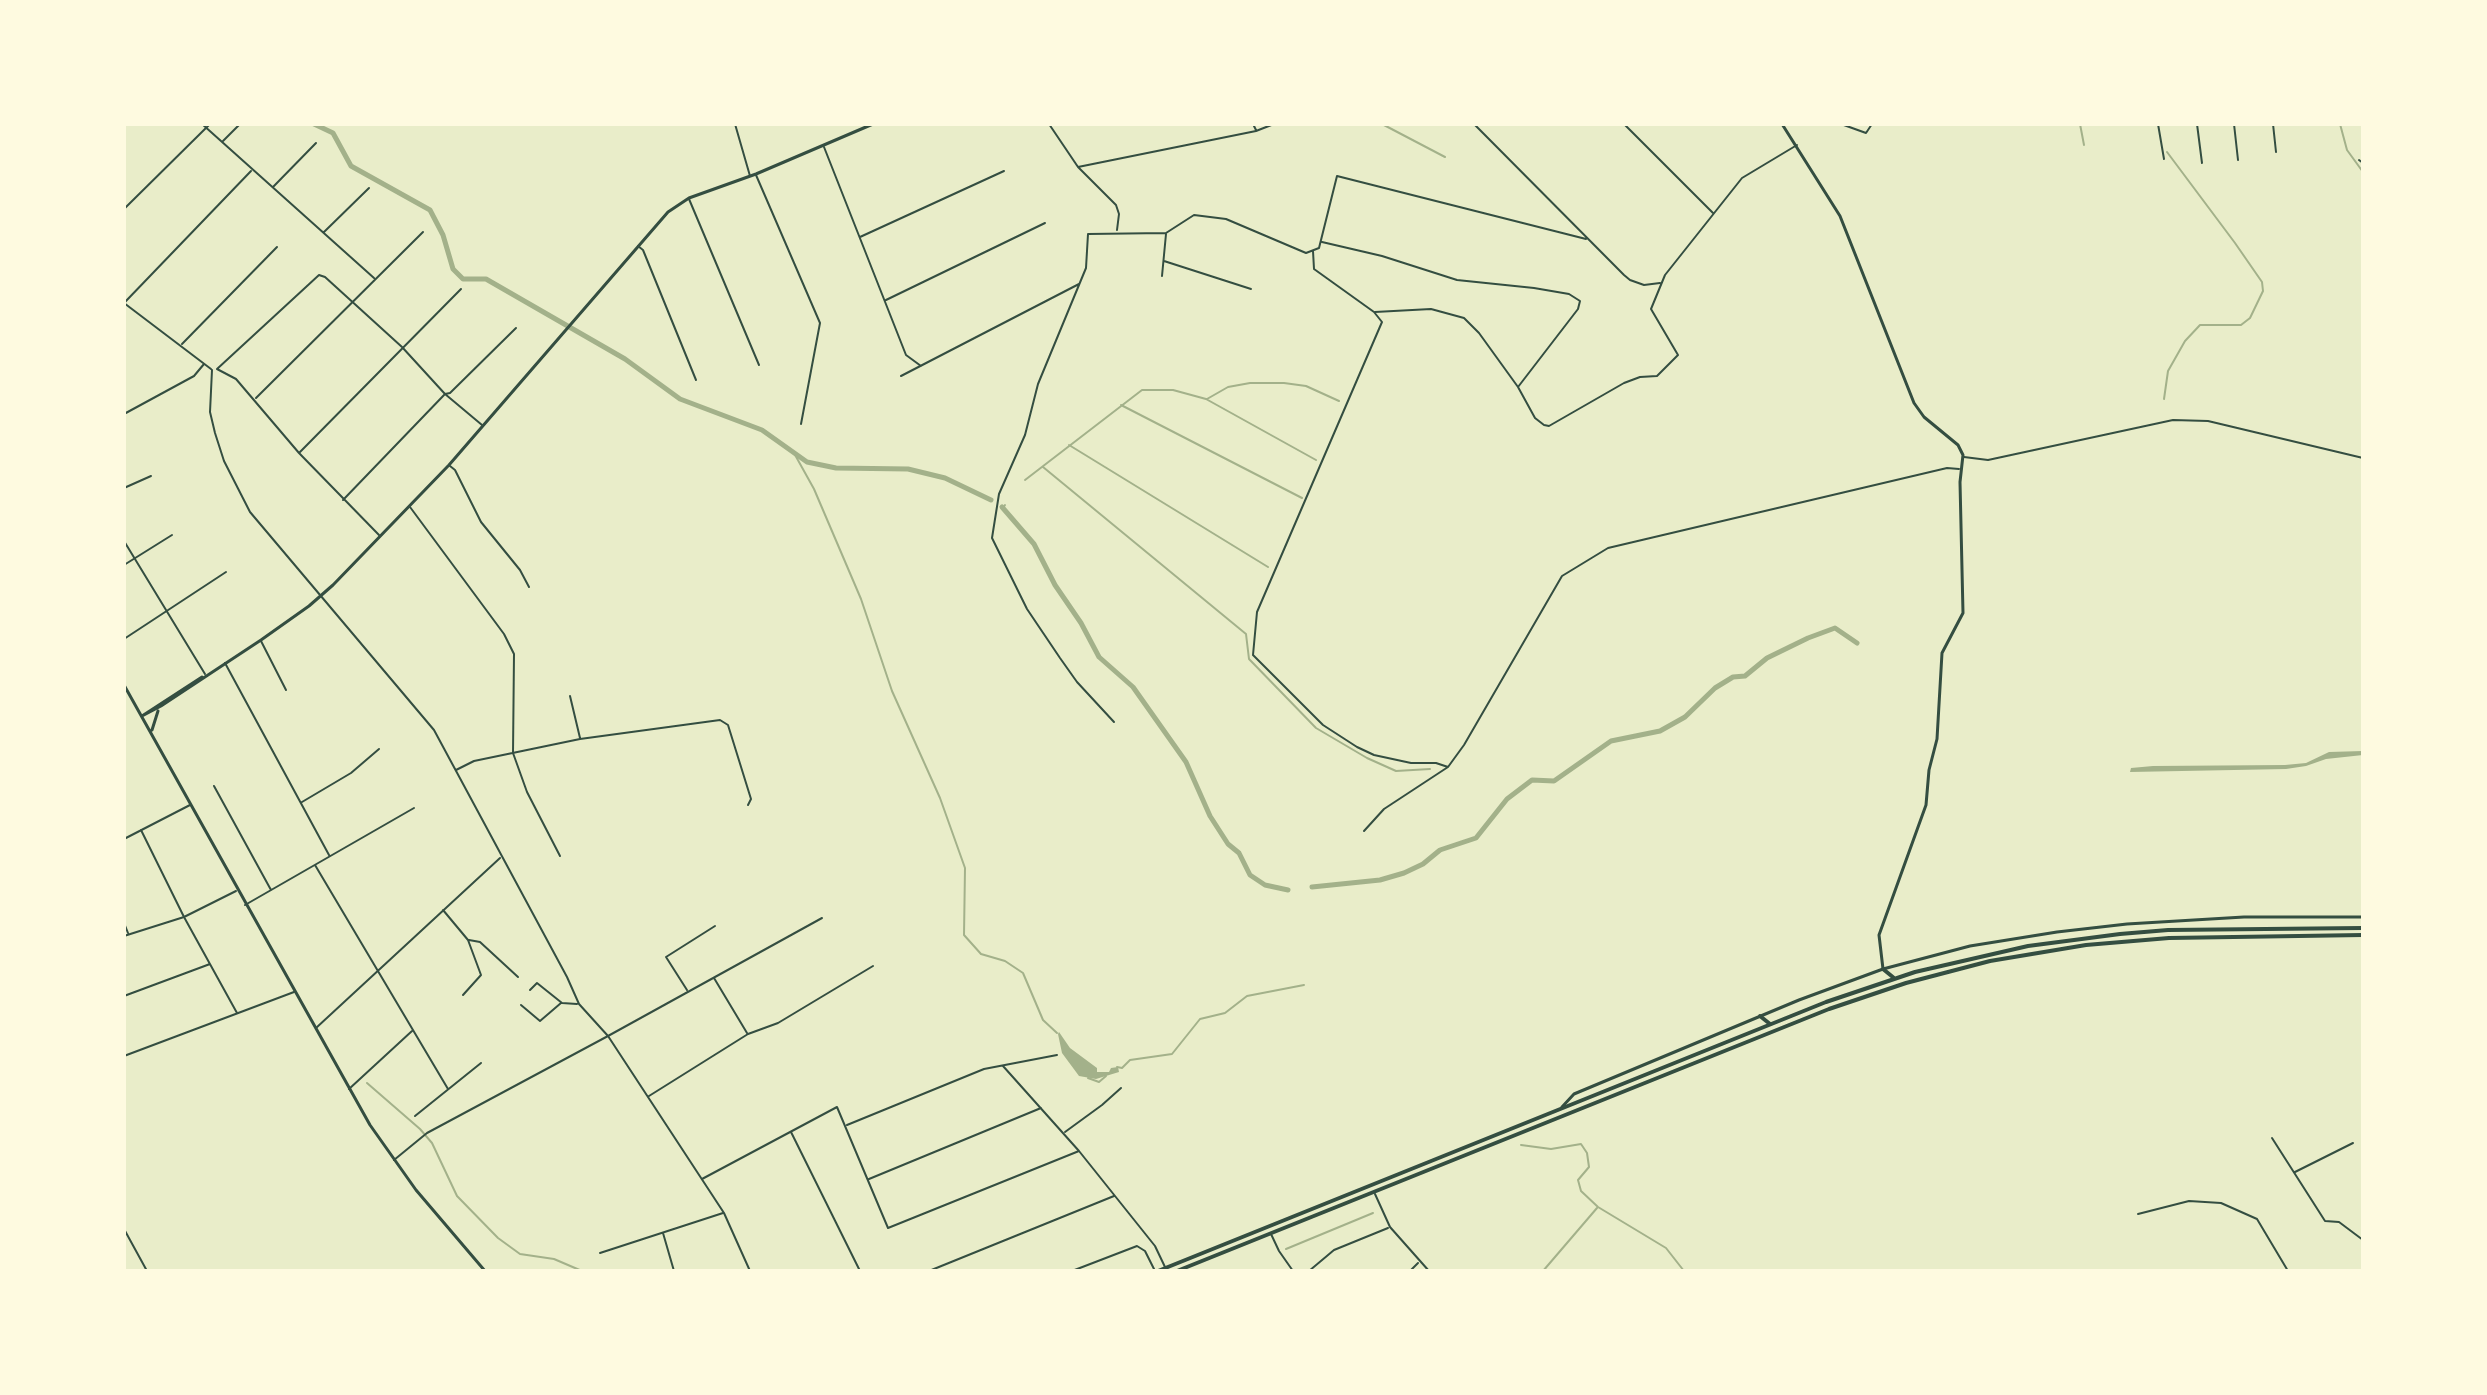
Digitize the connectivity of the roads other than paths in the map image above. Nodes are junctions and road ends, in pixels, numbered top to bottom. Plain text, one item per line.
1 (202, 124) edge
2 (210, 124) edge
3 (240, 124) edge
4 (735, 124) edge
5 (873, 124) edge
6 (1049, 124) edge
7 (1253, 124) edge
8 (1274, 124) edge
9 (1474, 124) edge
10 (1624, 124) edge
11 (1782, 124) edge
12 (1841, 124) edge
13 (1872, 124) edge
14 (2158, 124) edge
15 (2197, 124) edge
16 (2234, 124) edge
17 (2273, 124) edge
18 (206, 128) junction
19 (1256, 131) junction
20 (222, 142) junction
21 (316, 143) dead end
22 (1797, 145) junction
23 (824, 146) junction
24 (2276, 152) dead end
25 (2164, 159) dead end
26 (2238, 160) dead end
27 (2359, 160) dead end
28 (2202, 163) dead end
29 (2363, 163) edge
30 (1078, 167) junction
31 (253, 170) junction
32 (1004, 171) dead end
33 (753, 175) junction
34 (272, 188) junction
35 (369, 188) dead end
36 (689, 198) junction
37 (124, 209) edge
38 (1714, 213) junction
39 (1045, 223) dead end
40 (423, 232) dead end
41 (1117, 232) junction
42 (323, 233) junction
43 (1166, 233) junction
44 (858, 237) junction
45 (1586, 239) junction
46 (1321, 242) junction
47 (637, 246) junction
48 (277, 247) dead end
49 (1313, 250) junction
50 (1164, 261) junction
51 (1162, 276) dead end
52 (375, 280) junction
53 (1661, 283) junction
54 (1080, 284) junction
55 (461, 289) dead end
56 (1251, 289) dead end
57 (885, 301) junction
58 (124, 303) edge
59 (354, 303) junction
60 (1374, 312) junction
61 (516, 328) dead end
62 (181, 345) junction
63 (402, 347) junction
64 (204, 363) junction
65 (759, 365) dead end
66 (921, 366) junction
67 (217, 369) junction
68 (212, 370) junction
69 (901, 376) dead end
70 (696, 380) dead end
71 (1518, 387) junction
72 (445, 394) junction
73 (256, 399) junction
74 (124, 414) edge
75 (801, 424) dead end
76 (483, 426) junction
77 (299, 453) junction
78 (1963, 457) junction
79 (2363, 458) edge
80 (449, 465) junction
81 (1961, 469) junction
82 (151, 476) dead end
83 (124, 488) edge
84 (343, 500) junction
85 (409, 506) junction
86 (172, 535) dead end
87 (380, 536) junction
88 (124, 541) edge
89 (135, 559) junction
90 (124, 565) edge
91 (226, 572) dead end
92 (529, 587) dead end
93 (322, 596) junction
94 (167, 611) junction
95 (124, 639) edge
96 (261, 640) junction
97 (225, 663) junction
98 (206, 675) junction
99 (124, 685) edge
100 (286, 690) dead end
101 (570, 696) dead end
102 (161, 706) junction
103 (142, 716) junction
104 (1114, 722) dead end
105 (152, 733) junction
106 (580, 739) junction
107 (379, 749) dead end
108 (513, 753) junction
109 (1448, 767) junction
110 (455, 771) junction
111 (214, 786) dead end
112 (301, 802) junction
113 (190, 805) junction
114 (748, 805) dead end
115 (414, 808) dead end
116 (141, 830) junction
117 (1364, 831) dead end
118 (124, 839) edge
119 (329, 855) junction
120 (560, 856) dead end
121 (501, 857) junction
122 (315, 865) junction
123 (237, 890) junction
124 (271, 890) junction
125 (245, 905) junction
126 (443, 909) junction
127 (184, 917) junction
128 (2363, 917) edge
129 (822, 918) dead end
130 (124, 923) edge
131 (715, 926) dead end
132 (2363, 928) edge
133 (129, 934) junction
134 (2363, 935) edge
135 (124, 936) edge
136 (468, 940) junction
137 (212, 963) junction
138 (873, 966) dead end
139 (1883, 969) junction
140 (377, 970) junction
141 (518, 977) dead end
142 (714, 978) junction
143 (1894, 978) junction
144 (530, 990) dead end
145 (688, 991) junction
146 (295, 992) junction
147 (463, 995) dead end
148 (124, 996) edge
149 (562, 1003) junction
150 (579, 1004) junction
151 (521, 1005) dead end
152 (237, 1013) junction
153 (1760, 1016) junction
154 (1770, 1024) junction
155 (315, 1028) junction
156 (413, 1030) junction
157 (748, 1034) junction
158 (608, 1036) junction
159 (1679, 1049) junction
160 (1057, 1055) dead end
161 (124, 1056) edge
162 (1680, 1060) junction
163 (481, 1063) dead end
164 (1003, 1066) junction
165 (1679, 1070) junction
166 (1121, 1088) dead end
167 (349, 1089) junction
168 (448, 1089) junction
169 (648, 1096) junction
170 (1041, 1108) junction
171 (1561, 1108) junction
172 (415, 1116) dead end
173 (846, 1126) junction
174 (791, 1132) junction
175 (1064, 1133) junction
176 (2272, 1138) dead end
177 (2353, 1143) dead end
178 (1079, 1151) junction
179 (393, 1160) junction
180 (2294, 1172) junction
181 (701, 1179) junction
182 (868, 1179) junction
183 (1374, 1192) junction
184 (1114, 1196) junction
185 (724, 1213) junction
186 (2138, 1214) dead end
187 (1390, 1227) junction
188 (124, 1229) edge
189 (663, 1232) junction
190 (1271, 1233) junction
191 (2362, 1238) edge
192 (600, 1253) dead end
193 (1420, 1262) junction
194 (1165, 1268) junction
195 (147, 1271) edge
196 (485, 1271) edge
197 (674, 1271) edge
198 (750, 1271) edge
199 (860, 1271) edge
200 (929, 1271) edge
201 (1072, 1271) edge
202 (1157, 1271) edge
203 (1177, 1271) edge
204 (1293, 1271) edge
205 (1309, 1271) edge
206 (1410, 1271) edge
207 (1429, 1271) edge
208 (2288, 1271) edge

1 - 18 street
2 - 18 street
3 - 20 street
4 - 33 street
5 - 23 main road
6 - 30 street
7 - 19 street
8 - 19 street
9 - 45 street
10 - 38 street
11 - 22 main road
12 - 13 street
14 - 25 street
15 - 28 street
16 - 26 street
17 - 24 street
18 - 20 street
18 - 37 street
19 - 30 street
20 - 31 street
21 - 34 street
22 - 38 street
22 - 78 main road
23 - 33 main road
23 - 44 street
27 - 29 street
30 - 41 street
31 - 34 street
31 - 58 street
32 - 44 street
33 - 36 main road
33 - 75 street
34 - 42 street
35 - 42 street
36 - 47 main road
36 - 65 street
38 - 53 street
39 - 57 street
40 - 52 street
41 - 43 street
41 - 54 street
42 - 52 street
43 - 49 street
43 - 50 street
44 - 57 street
45 - 46 street
45 - 53 street
46 - 49 street
46 - 71 street
47 - 70 street
47 - 76 main road
48 - 62 street
49 - 60 street
50 - 51 street
50 - 56 street
52 - 59 street
53 - 71 street
54 - 66 street
54 - 104 street
55 - 63 street
57 - 66 street
58 - 62 street
59 - 63 street
59 - 67 street
59 - 73 street
60 - 71 street
60 - 109 street
61 - 72 street
62 - 64 street
63 - 72 street
63 - 77 street
64 - 68 street
64 - 74 street
66 - 69 street
67 - 68 street
67 - 73 street
68 - 93 street
72 - 76 street
72 - 84 street
73 - 77 street
76 - 80 main road
77 - 84 street
78 - 79 street
78 - 81 main road
80 - 85 main road
80 - 92 street
81 - 109 street
81 - 139 main road
82 - 83 street
84 - 87 street
85 - 87 main road
85 - 108 street
86 - 89 street
87 - 93 main road
88 - 89 street
89 - 90 street
89 - 94 street
91 - 94 street
93 - 96 main road
93 - 110 street
94 - 95 street
94 - 98 street
96 - 97 main road
96 - 100 street
97 - 98 main road
97 - 112 street
98 - 102 main road
98 - 103 main road
99 - 103 main road
101 - 106 street
102 - 103 main road
102 - 105 main road
103 - 105 main road
105 - 113 main road
106 - 108 street
106 - 114 street
107 - 112 street
108 - 110 street
108 - 120 street
109 - 117 street
110 - 121 street
111 - 124 street
112 - 119 street
113 - 116 street
113 - 123 main road
115 - 119 street
116 - 118 street
116 - 127 street
119 - 122 street
121 - 126 street
121 - 150 street
122 - 124 street
122 - 140 street
123 - 125 main road
123 - 127 street
124 - 125 street
125 - 146 main road
126 - 136 street
126 - 140 street
127 - 133 street
127 - 137 street
128 - 139 main road
129 - 142 street
130 - 133 street
131 - 145 street
132 - 143 highway
133 - 135 street
134 - 165 highway
136 - 141 street
136 - 147 street
137 - 148 street
137 - 152 street
138 - 157 street
139 - 143 highway
139 - 153 main road
140 - 155 street
140 - 156 street
142 - 145 street
142 - 157 street
143 - 154 highway
144 - 149 street
145 - 158 street
146 - 152 street
146 - 155 main road
149 - 150 street
149 - 151 street
150 - 158 street
152 - 161 street
153 - 154 highway
153 - 159 main road
154 - 162 highway
155 - 167 main road
156 - 167 street
156 - 168 street
157 - 169 street
158 - 169 street
158 - 179 street
159 - 162 main road
159 - 171 main road
160 - 164 street
162 - 165 highway
162 - 171 highway
163 - 168 street
164 - 170 street
164 - 173 street
165 - 183 highway
166 - 175 street
167 - 179 main road
168 - 172 street
169 - 181 street
170 - 175 street
170 - 182 street
171 - 194 highway
173 - 174 street
173 - 182 street
174 - 181 street
174 - 199 street
175 - 178 street
176 - 180 street
177 - 180 street
178 - 182 street
178 - 184 street
179 - 196 main road
180 - 191 street
181 - 185 street
183 - 187 street
183 - 190 highway
184 - 194 street
184 - 200 street
185 - 189 street
185 - 198 street
186 - 208 street
187 - 193 street
187 - 205 street
188 - 195 street
189 - 192 street
189 - 197 street
190 - 203 highway
190 - 204 street
193 - 206 street
193 - 207 street
194 - 202 highway
201 - 202 street

